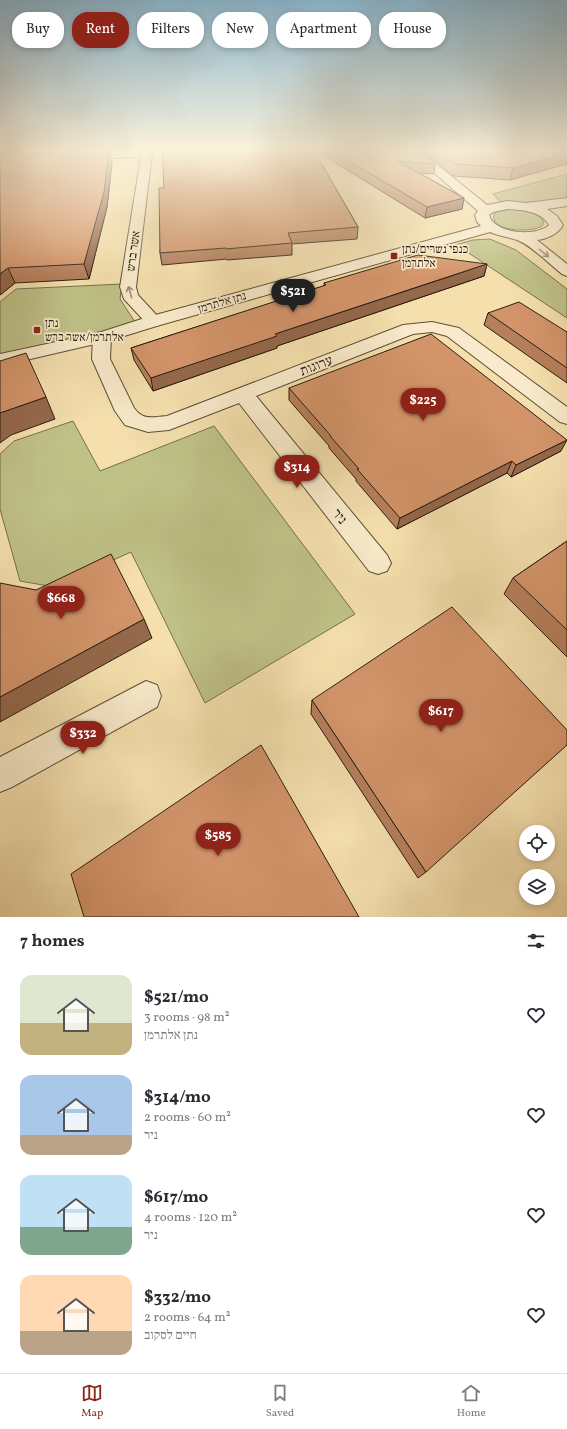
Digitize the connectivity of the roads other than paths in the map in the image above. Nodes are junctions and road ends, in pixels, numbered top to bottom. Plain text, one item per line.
1 (141, 192) edge
2 (463, 192) edge
3 (567, 202) edge
4 (521, 206) junction
5 (485, 210) junction
6 (567, 211) edge
7 (555, 227) junction
8 (490, 228) junction
9 (520, 236) junction
10 (567, 254) edge
11 (567, 270) edge
12 (154, 321) junction
13 (102, 337) junction
14 (0, 360) edge
15 (243, 394) junction
16 (567, 417) edge
17 (378, 563) dead end
18 (146, 696) dead end
19 (0, 775) edge

12 -> 1 street, אשר ברש
2 - 5 street
3 - 4 street
4 - 5 street
4 - 7 street
5 - 8 street
6 - 7 street
7 - 9 street
7 - 10 street
8 - 9 street
8 - 12 street, נתן אלתרמן
9 -> 11 street
12 - 13 street, נתן אלתרמן
13 - 14 street, נתן אלתרמן
13 - 15 street, ערוגות
15 - 16 street, ערוגות
15 - 17 street, ניר
18 - 19 street

